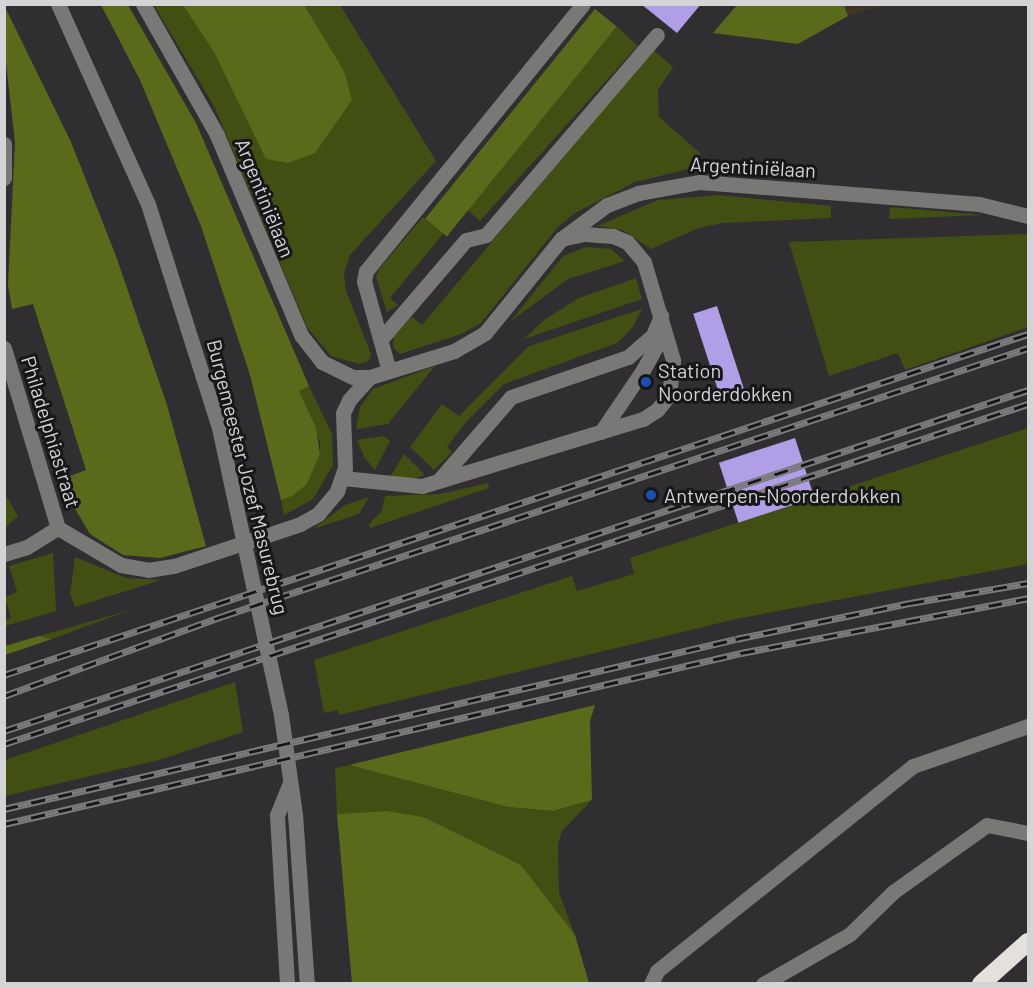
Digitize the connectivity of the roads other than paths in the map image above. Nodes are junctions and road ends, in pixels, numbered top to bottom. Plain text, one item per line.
1 (58, 4) edge
2 (143, 4) edge
3 (583, 4) edge
4 (657, 35) dead end
5 (5, 146) edge
6 (4, 178) edge
7 (1025, 216) edge
8 (561, 239) junction
9 (661, 316) junction
10 (381, 339) junction
11 (4, 348) edge
12 (389, 371) junction
13 (370, 377) junction
14 (601, 432) junction
15 (343, 478) junction
16 (438, 481) junction
17 (58, 528) junction
18 (4, 554) edge
19 (1029, 726) edge
20 (290, 783) junction
21 (1029, 832) edge
22 (1029, 942) edge
23 (287, 984) edge
24 (307, 984) edge
25 (651, 984) edge
26 (763, 984) edge
27 (981, 984) edge

1 - 20 street, Burgemeester Jozef Masurebrug
2 - 13 street, Argentiniëlaan
3 - 10 street
4 - 10 street
5 - 6 street
7 - 8 street, Argentiniëlaan
8 - 9 street
8 - 12 street, Argentiniëlaan
9 - 14 street
9 - 14 street
9 - 16 street
10 - 12 street
11 - 17 street, Philadelphiastraat
12 - 13 street, Argentiniëlaan
13 - 15 street
14 - 16 street
15 - 16 street
15 - 17 street
17 - 18 street
19 - 25 street
20 - 23 street
20 - 24 street, Burgemeester Jozef Masurebrug
21 - 26 street
22 - 27 highway

